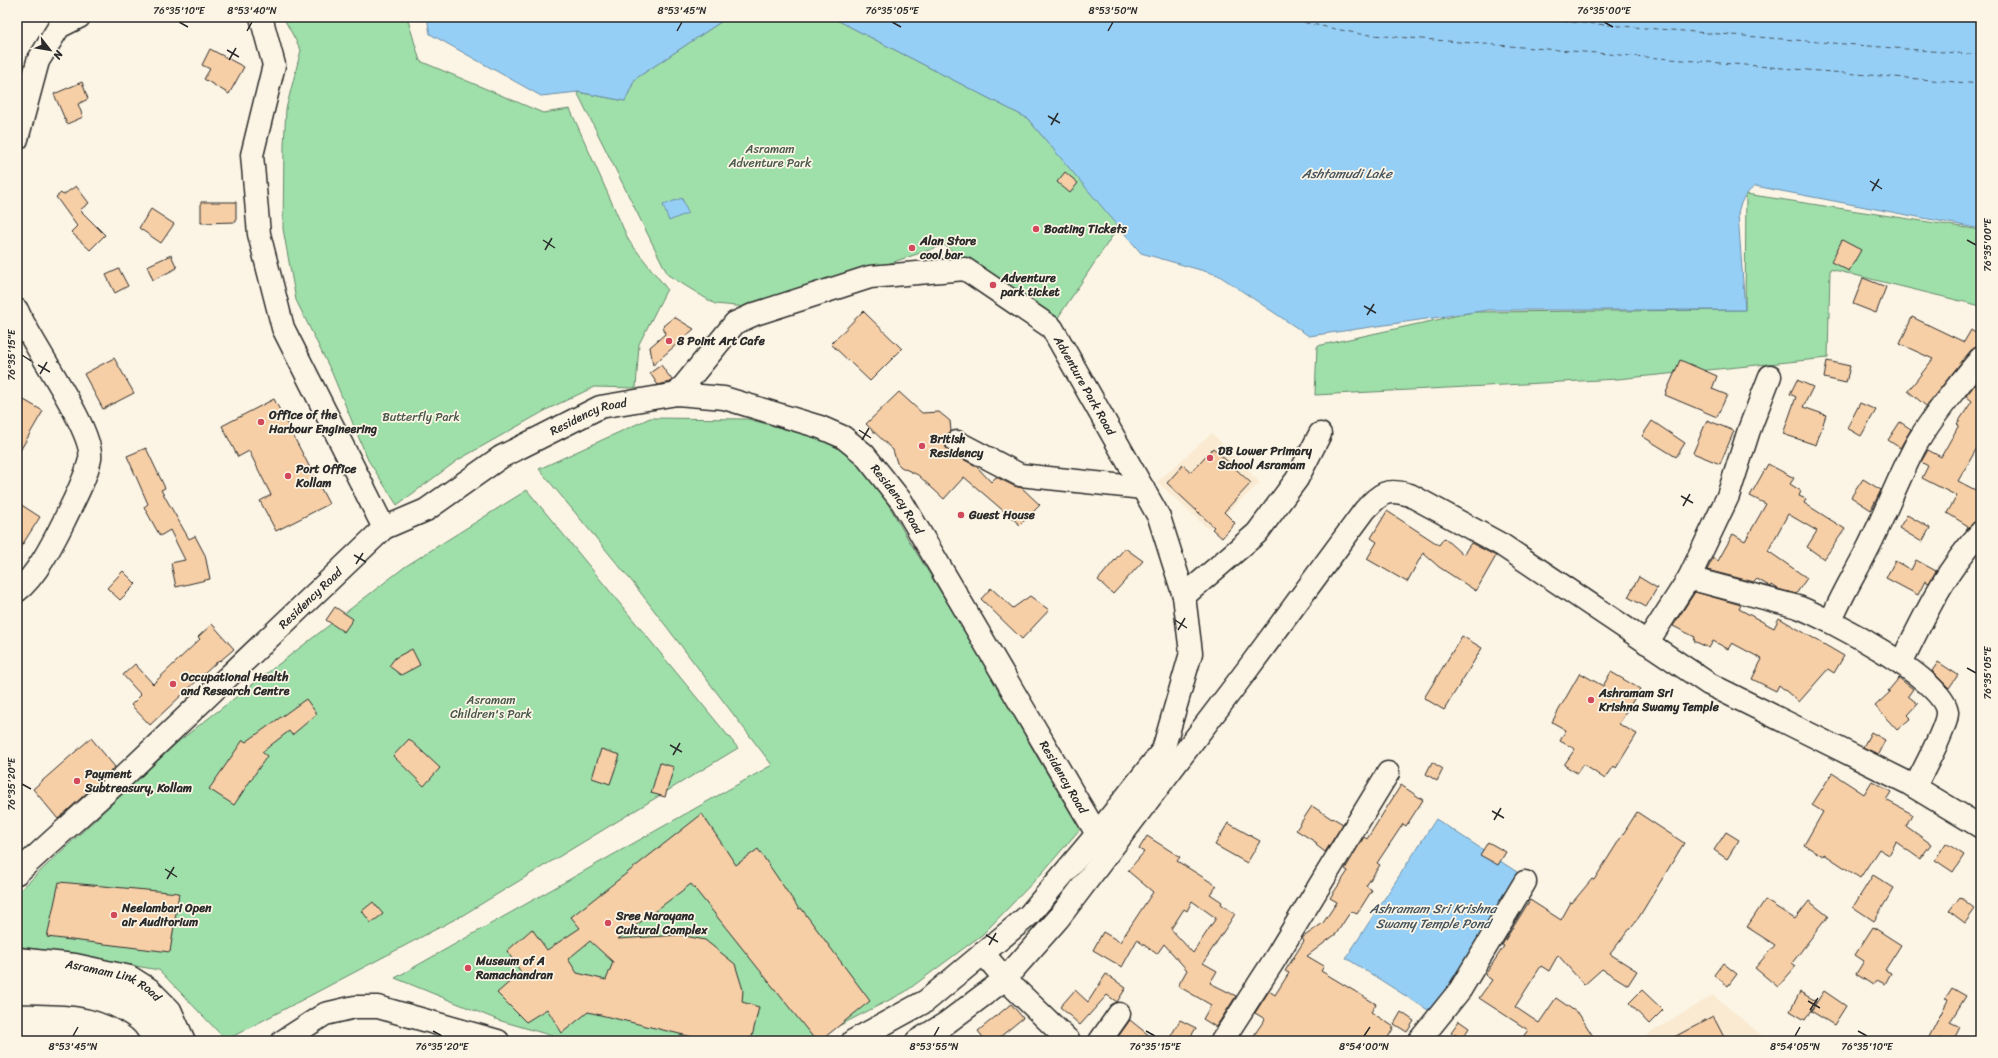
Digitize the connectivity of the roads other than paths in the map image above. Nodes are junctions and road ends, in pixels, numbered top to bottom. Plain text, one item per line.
1 (79, 17) edge
2 (261, 17) edge
3 (17, 139) edge
4 (17, 310) edge
5 (1981, 358) edge
6 (1770, 376) dead end
7 (677, 394) junction
8 (1320, 434) dead end
9 (957, 442) dead end
10 (1142, 488) junction
11 (384, 528) junction
12 (1981, 532) edge
13 (1689, 578) junction
14 (17, 591) edge
15 (1184, 596) junction
16 (1831, 621) junction
17 (1647, 643) junction
18 (1901, 663) junction
19 (1388, 773) dead end
20 (1915, 787) junction
21 (1981, 827) edge
22 (1097, 834) junction
23 (17, 874) edge
24 (1525, 882) dead end
25 (983, 953) junction
26 (17, 959) edge
27 (17, 975) edge
28 (1005, 978) junction
29 (17, 992) edge
30 (1119, 1014) dead end
31 (153, 1041) edge
32 (164, 1041) edge
33 (184, 1041) edge
34 (283, 1041) edge
35 (498, 1041) edge
36 (853, 1041) edge
37 (917, 1041) edge
38 (1069, 1041) edge
39 (1100, 1041) edge
40 (1222, 1041) edge
41 (1419, 1041) edge

1 - 3 street
2 - 11 street
4 - 14 street
5 - 16 street
6 - 13 street
7 - 10 street, Adventure Park Road
7 - 11 street, Residency Road
7 - 22 street, Residency Road
8 - 15 street
9 - 10 street
10 - 15 street, Adventure Park Road
11 - 23 street, Residency Road
12 - 18 street
13 - 16 street
13 - 17 street
15 - 22 street, Adventure Park Road
16 - 18 street
17 - 20 street
17 - 28 street
18 - 20 street
19 - 40 street
20 - 21 street
22 - 25 street, Adventure Park Road
24 - 41 street
25 - 28 street
25 - 36 street, Adventure Park Road
26 - 33 street, Asramam Link Road
27 - 32 street, Asramam Link Road
28 - 37 street
28 - 38 street
29 - 31 street
30 - 39 street
34 - 35 street

